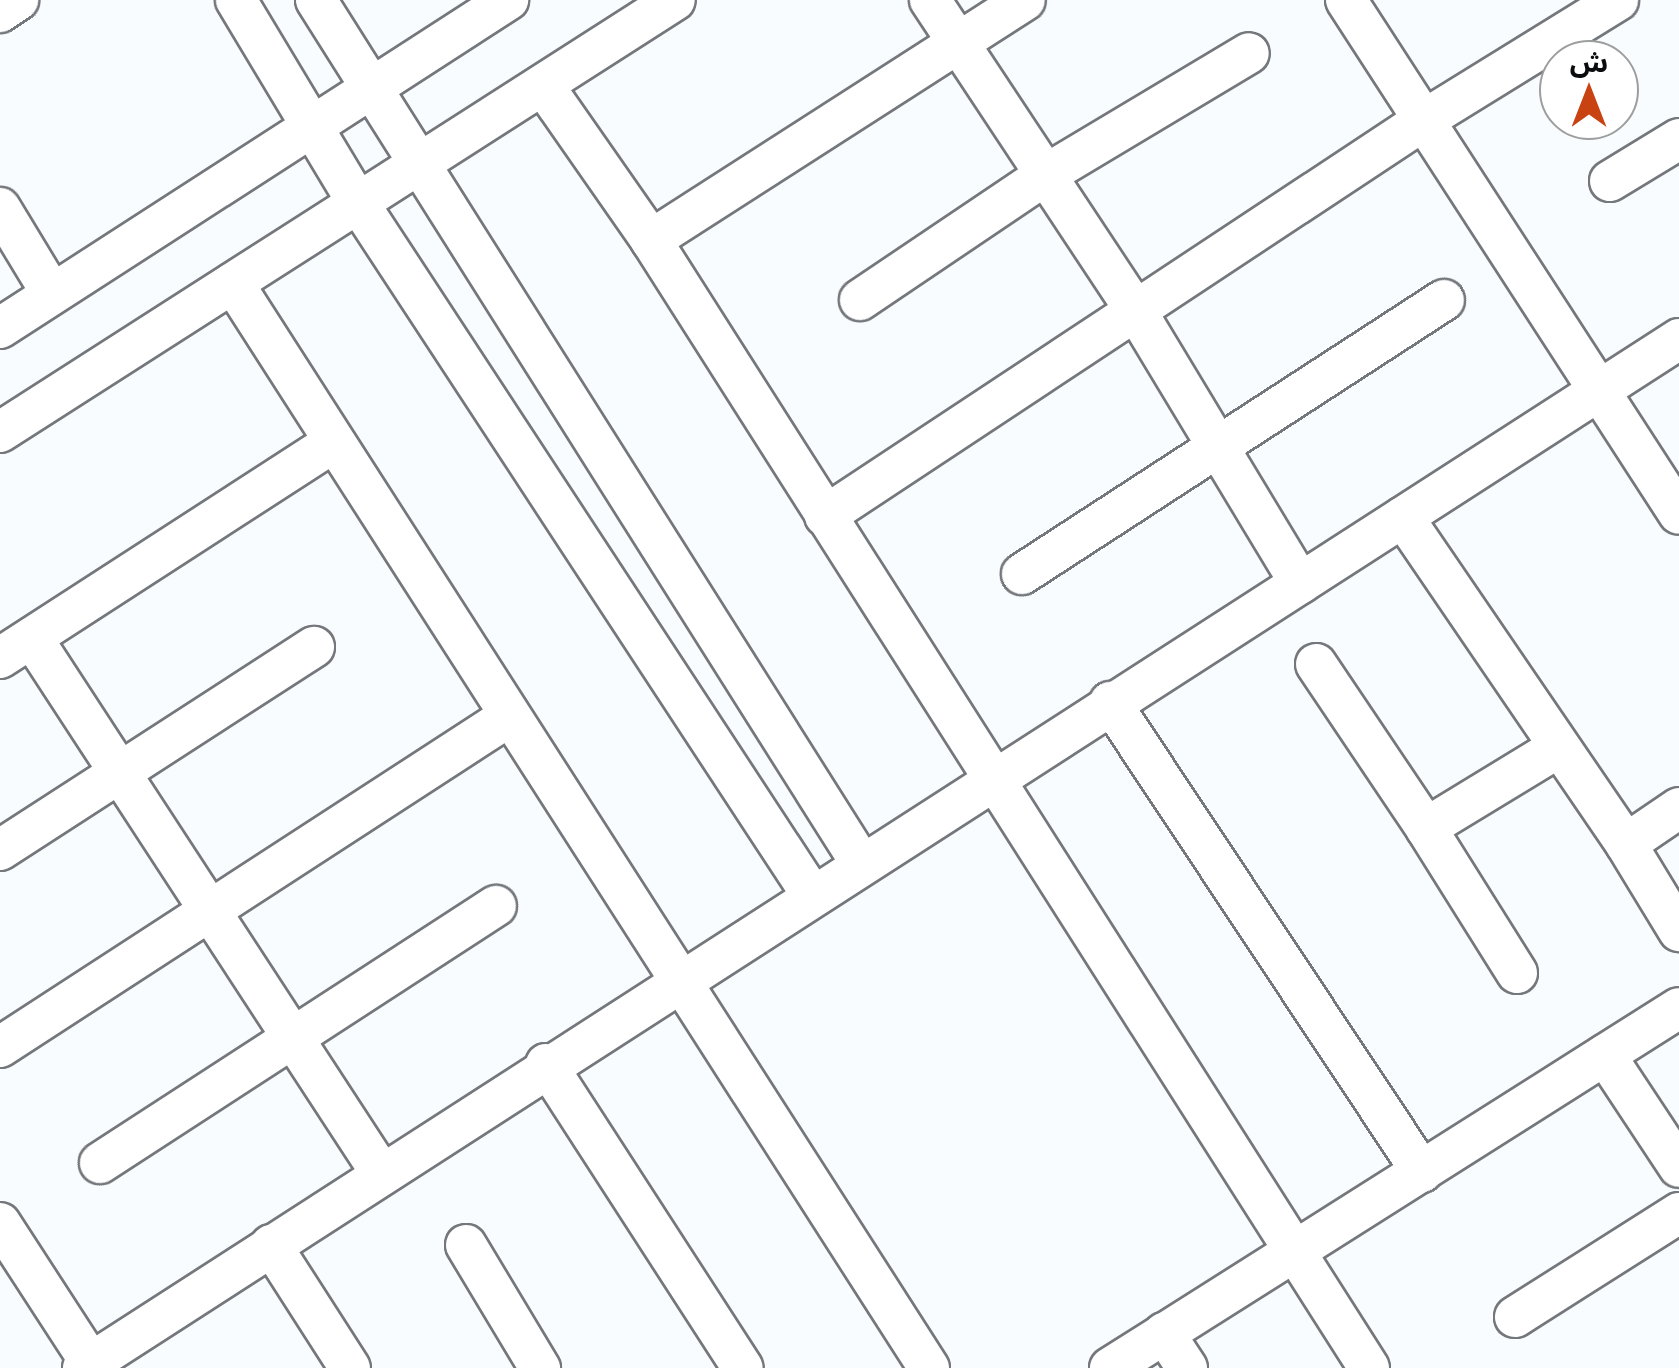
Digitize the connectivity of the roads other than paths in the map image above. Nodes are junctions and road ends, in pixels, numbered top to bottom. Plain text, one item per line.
1 (18, 0) edge
2 (236, 0) edge
3 (316, 0) edge
4 (508, 0) edge
5 (675, 0) edge
6 (930, 0) edge
7 (1025, 0) edge
8 (1346, 0) edge
9 (1618, 0) edge
10 (0, 12) edge
11 (960, 42) junction
12 (1249, 53) dead end
13 (543, 86) junction
14 (372, 88) junction
15 (1424, 120) junction
16 (312, 127) junction
17 (1679, 140) edge
18 (420, 162) junction
19 (1047, 174) junction
20 (1610, 180) dead end
21 (358, 201) junction
22 (0, 208) edge
23 (651, 240) junction
24 (233, 283) junction
25 (52, 294) junction
26 (860, 300) dead end
27 (1444, 300) dead end
28 (1136, 311) junction
29 (0, 328) edge
30 (1679, 338) edge
31 (1600, 390) junction
32 (0, 432) edge
33 (330, 444) junction
34 (1218, 447) junction
35 (1679, 514) edge
36 (824, 516) junction
37 (1403, 517) junction
38 (1022, 574) dead end
39 (1300, 582) junction
40 (314, 647) dead end
41 (16, 648) edge
42 (1316, 664) dead end
43 (1110, 702) junction
44 (508, 717) junction
45 (1559, 746) junction
46 (120, 772) junction
47 (990, 779) junction
48 (1679, 808) edge
49 (1426, 828) junction
50 (1626, 844) junction
51 (0, 850) edge
52 (861, 862) junction
53 (812, 895) junction
54 (496, 906) dead end
55 (210, 910) junction
56 (1679, 931) edge
57 (1517, 973) dead end
58 (678, 980) junction
59 (1679, 1008) edge
60 (294, 1038) junction
61 (0, 1046) edge
62 (1605, 1055) junction
63 (546, 1064) junction
64 (100, 1163) dead end
65 (1679, 1167) edge
66 (381, 1172) junction
67 (1422, 1172) junction
68 (1679, 1214) edge
69 (0, 1225) edge
70 (270, 1245) junction
71 (466, 1245) dead end
72 (1293, 1251) junction
73 (1515, 1318) dead end
74 (1164, 1333) junction
75 (89, 1366) edge
76 (350, 1368) edge
77 (540, 1368) edge
78 (743, 1368) edge
79 (929, 1368) edge
80 (1110, 1368) edge
81 (1187, 1368) edge
82 (1369, 1368) edge

1 - 10 street
2 - 16 street
3 - 14 street
4 - 14 street
5 - 13 street
6 - 11 street
7 - 11 street
8 - 15 street
9 - 15 street
11 - 19 street
11 - 23 street
12 - 19 street
13 - 18 street
13 - 23 street
14 - 16 street
14 - 18 street
15 - 28 street
15 - 31 street
16 - 21 street
16 - 25 street
17 - 20 street
18 - 21 street
18 - 52 street
19 - 26 street
19 - 28 street
21 - 24 street
21 - 53 street
22 - 25 street
23 - 36 street
24 - 32 street
24 - 33 street
25 - 29 street
27 - 34 street
28 - 34 street
28 - 36 street
30 - 31 street
31 - 35 street
31 - 37 street
33 - 41 street
33 - 44 street
34 - 38 street
34 - 39 street
36 - 47 street
37 - 39 street
37 - 45 street
39 - 43 street
40 - 46 street
41 - 46 street
42 - 49 street
43 - 47 street
43 - 67 street
44 - 55 street
44 - 58 street
45 - 49 street
45 - 50 street
46 - 51 street
46 - 55 street
47 - 52 street
47 - 72 street
48 - 50 street
49 - 57 street
50 - 56 street
52 - 53 street
53 - 58 street
54 - 60 street
55 - 60 street
55 - 61 street
58 - 63 street
58 - 79 street
59 - 62 street
60 - 64 street
60 - 66 street
62 - 65 street
62 - 67 street
63 - 66 street
63 - 78 street
66 - 70 street
67 - 72 street
68 - 73 street
69 - 75 street
70 - 75 street
70 - 76 street
71 - 77 street
72 - 74 street
72 - 82 street
74 - 80 street
74 - 81 street

